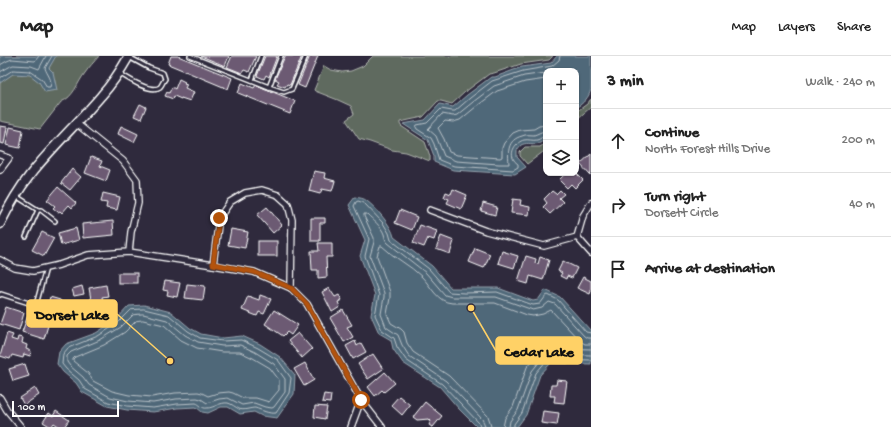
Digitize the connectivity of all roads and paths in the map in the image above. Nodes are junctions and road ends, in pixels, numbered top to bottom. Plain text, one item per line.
1 (129, 56) edge
2 (190, 56) edge
3 (261, 56) edge
4 (281, 56) edge
5 (306, 56) edge
6 (118, 73) junction
7 (252, 80) junction
8 (268, 87) junction
9 (77, 124) junction
10 (0, 156) edge
11 (0, 170) edge
12 (16, 196) junction
13 (591, 203) edge
14 (38, 210) junction
15 (430, 210) dead end
16 (55, 222) dead end
17 (0, 224) edge
18 (26, 237) dead end
19 (578, 237) junction
20 (129, 252) junction
21 (591, 253) edge
22 (0, 260) edge
23 (213, 264) junction
24 (46, 268) junction
25 (291, 288) junction
26 (0, 295) edge
27 (0, 398) edge
28 (361, 400) junction
29 (21, 427) edge
30 (351, 427) edge
31 (382, 427) edge

1 - 6 main road
1 - 6 lane
2 - 7 lane
3 - 7 lane
4 - 8 lane
5 - 8 lane
6 - 9 main road
7 - 8 lane
9 - 12 main road
9 - 20 street
10 - 11 street
12 - 14 lane
12 - 17 main road
13 - 19 street
14 - 16 lane
14 - 18 lane
15 - 19 street
19 - 21 street
20 - 23 street
20 - 24 street
22 - 24 street
23 - 25 street
23 - 25 street
24 - 26 lane
25 - 28 street
27 - 29 street
28 - 30 street
28 - 31 street

